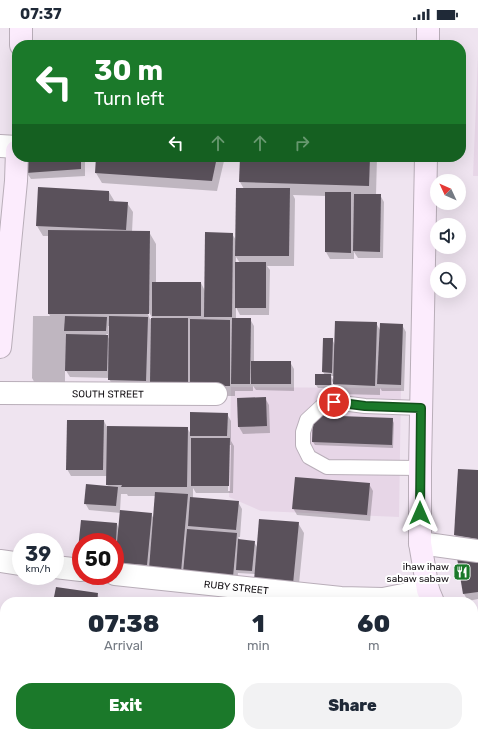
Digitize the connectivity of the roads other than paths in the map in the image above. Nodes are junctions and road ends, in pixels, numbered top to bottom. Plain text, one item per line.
1 (21, 28) edge
2 (428, 28) edge
3 (21, 40) edge
4 (428, 40) edge
5 (0, 146) edge
6 (12, 147) edge
7 (17, 162) edge
8 (426, 162) edge
9 (0, 347) edge
10 (0, 393) edge
11 (216, 394) dead end
12 (421, 408) junction
13 (420, 468) junction
14 (420, 543) junction
15 (478, 551) edge
16 (0, 562) edge
17 (12, 563) edge
18 (124, 575) edge
19 (431, 596) edge
20 (332, 597) edge
21 (415, 597) edge

1 - 3 main road
2 - 4 main road
5 - 6 street
7 - 9 main road
8 - 12 main road
10 - 11 street, SOUTH STREET
12 - 13 main road
12 - 13 lane
13 - 14 main road
14 - 15 street
14 - 19 main road
16 - 17 street
18 - 20 street, RUBY STREET
19 - 21 street, RUBY STREET

